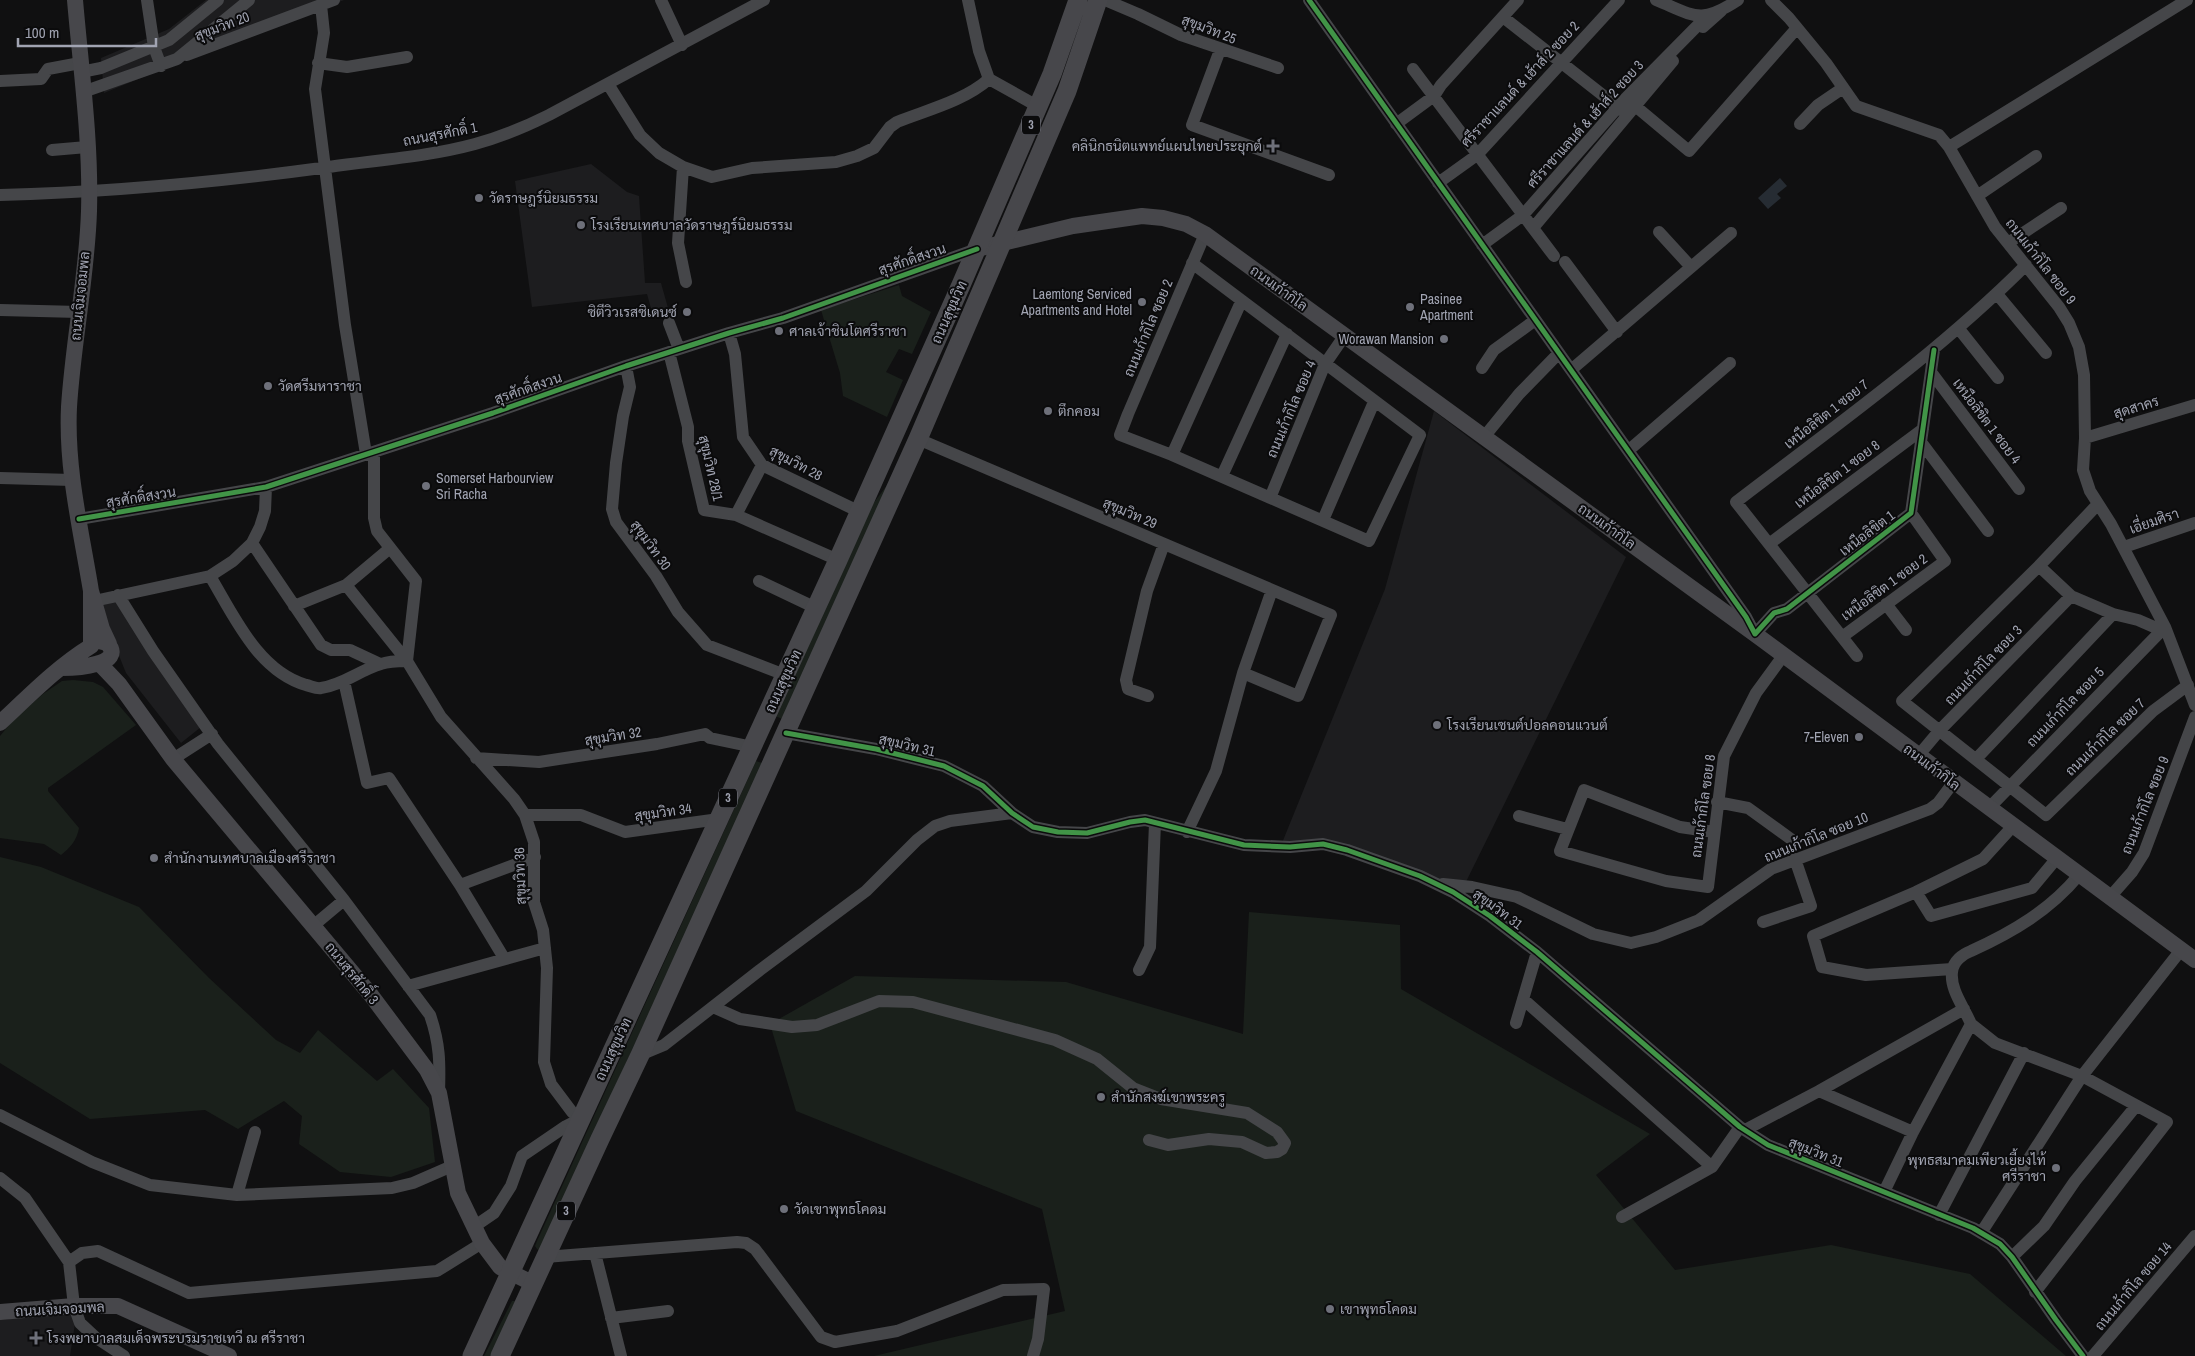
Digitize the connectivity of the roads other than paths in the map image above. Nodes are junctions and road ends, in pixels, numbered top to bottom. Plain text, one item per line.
1 (75, 0) edge
2 (147, 0) edge
3 (218, 0) edge
4 (249, 0) edge
5 (334, 0) edge
6 (661, 0) edge
7 (764, 0) edge
8 (968, 0) edge
9 (1078, 0) edge
10 (1098, 0) edge
11 (1105, 0) edge
12 (1308, 0) edge
13 (1518, 0) edge
14 (1619, 0) edge
15 (1656, 0) edge
16 (1738, 0) edge
17 (1771, 0) edge
18 (2188, 0) edge
19 (321, 5) junction
20 (1722, 11) junction
21 (1503, 17) junction
22 (1706, 17) junction
23 (1797, 28) junction
24 (682, 45) junction
25 (154, 47) junction
26 (1220, 50) junction
27 (407, 57) dead end
28 (177, 59) junction
29 (318, 63) junction
30 (1561, 64) junction
31 (161, 66) junction
32 (81, 68) junction
33 (1278, 68) dead end
34 (1413, 69) dead end
35 (989, 79) junction
36 (0, 81) edge
37 (608, 84) junction
38 (1843, 88) junction
39 (83, 92) junction
40 (1434, 96) junction
41 (1039, 106) junction
42 (1626, 106) junction
43 (1396, 124) junction
44 (1800, 124) dead end
45 (87, 146) junction
46 (1948, 147) junction
47 (52, 150) dead end
48 (1477, 155) junction
49 (2036, 156) dead end
50 (683, 167) junction
51 (324, 168) junction
52 (1329, 175) dead end
53 (1438, 182) junction
54 (90, 192) junction
55 (0, 195) edge
56 (1977, 196) junction
57 (2061, 208) dead end
58 (1523, 215) junction
59 (1533, 228) junction
60 (1659, 232) dead end
61 (1731, 232) dead end
62 (1205, 234) junction
63 (1000, 242) junction
64 (2008, 243) junction
65 (1482, 245) junction
66 (977, 248) junction
67 (1554, 256) dead end
68 (1565, 262) dead end
69 (1192, 263) junction
70 (2026, 265) junction
71 (1691, 267) junction
72 (686, 282) dead end
73 (1997, 294) junction
74 (1241, 302) junction
75 (0, 310) edge
76 (79, 312) junction
77 (1534, 321) junction
78 (669, 323) dead end
79 (1959, 329) junction
80 (1617, 332) junction
81 (729, 333) junction
82 (1287, 334) junction
83 (1345, 335) junction
84 (1934, 350) junction
85 (674, 351) junction
86 (1559, 353) junction
87 (2046, 353) dead end
88 (1325, 364) junction
89 (1730, 364) dead end
90 (626, 366) junction
91 (1482, 368) dead end
92 (1571, 370) junction
93 (1931, 372) junction
94 (1998, 378) dead end
95 (1374, 402) junction
96 (2195, 405) edge
97 (1484, 436) junction
98 (1922, 436) junction
99 (2086, 438) junction
100 (918, 439) junction
101 (1628, 450) junction
102 (370, 453) junction
103 (1172, 455) junction
104 (762, 465) junction
105 (1222, 476) junction
106 (0, 478) edge
107 (72, 480) junction
108 (266, 488) junction
109 (2019, 489) dead end
110 (1270, 498) junction
111 (2098, 504) junction
112 (860, 512) junction
113 (1911, 513) junction
114 (736, 515) junction
115 (79, 519) junction
116 (1323, 520) junction
117 (2195, 523) edge
118 (1988, 531) dead end
119 (252, 543) junction
120 (1164, 544) junction
121 (1769, 544) junction
122 (2124, 547) junction
123 (389, 549) junction
124 (838, 560) junction
125 (2039, 566) junction
126 (210, 576) junction
127 (759, 581) dead end
128 (346, 585) junction
129 (1272, 590) junction
130 (1808, 592) junction
131 (118, 595) junction
132 (92, 596) junction
133 (2071, 596) junction
134 (1886, 604) junction
135 (294, 606) junction
136 (816, 608) junction
137 (2113, 614) junction
138 (90, 625) junction
139 (2163, 628) junction
140 (1906, 630) dead end
141 (1757, 635) junction
142 (1842, 637) junction
143 (91, 646) junction
144 (76, 656) junction
145 (104, 656) junction
146 (1783, 656) junction
147 (1857, 656) dead end
148 (407, 661) junction
149 (380, 664) junction
150 (62, 668) junction
151 (1243, 673) junction
152 (785, 675) junction
153 (344, 681) junction
154 (2188, 685) junction
155 (1148, 696) dead end
156 (2195, 705) edge
157 (2195, 716) edge
158 (0, 723) edge
159 (1939, 731) junction
160 (786, 733) junction
161 (212, 734) junction
162 (753, 747) junction
163 (1918, 756) junction
164 (476, 758) junction
165 (1977, 758) junction
166 (173, 760) junction
167 (1954, 783) junction
168 (2010, 785) junction
169 (1717, 802) junction
170 (1989, 808) junction
171 (1012, 813) junction
172 (525, 815) junction
173 (1519, 816) dead end
174 (719, 819) junction
175 (1155, 823) junction
176 (2013, 826) junction
177 (1567, 829) junction
178 (1187, 832) junction
179 (1714, 832) junction
180 (1795, 842) dead end
181 (535, 857) junction
182 (2057, 858) junction
183 (1795, 859) junction
184 (2079, 875) junction
185 (1434, 883) junction
186 (460, 885) junction
187 (1916, 892) junction
188 (2110, 897) junction
189 (344, 900) junction
190 (1763, 922) dead end
191 (313, 926) junction
192 (545, 948) junction
193 (2182, 950) junction
194 (1537, 952) junction
195 (504, 958) junction
196 (2195, 960) edge
197 (1952, 969) junction
198 (1139, 970) dead end
199 (408, 986) junction
200 (1523, 999) junction
201 (714, 1007) junction
202 (1964, 1008) junction
203 (1516, 1023) dead end
204 (1971, 1024) junction
205 (2024, 1053) junction
206 (640, 1055) junction
207 (2082, 1076) junction
208 (1819, 1092) junction
209 (439, 1093) junction
210 (2136, 1106) junction
211 (0, 1115) edge
212 (580, 1119) junction
213 (1742, 1128) junction
214 (254, 1132) dead end
215 (1914, 1132) junction
216 (1149, 1140) dead end
217 (452, 1166) junction
218 (1712, 1167) junction
219 (0, 1178) edge
220 (1884, 1192) junction
221 (237, 1195) junction
222 (1939, 1215) junction
223 (1622, 1217) dead end
224 (474, 1226) junction
225 (1981, 1233) junction
226 (2195, 1236) edge
227 (482, 1243) junction
228 (595, 1253) junction
229 (545, 1257) junction
230 (2012, 1257) junction
231 (69, 1262) junction
232 (510, 1273) junction
233 (532, 1284) junction
234 (2036, 1292) junction
235 (74, 1306) junction
236 (668, 1311) dead end
237 (0, 1312) edge
238 (612, 1318) junction
239 (104, 1350) edge
240 (124, 1356) edge
241 (229, 1356) edge
242 (472, 1356) edge
243 (500, 1356) edge
244 (621, 1356) edge
245 (1033, 1356) edge
246 (2083, 1356) edge
247 (2093, 1356) edge

1 - 32 main road, ถนนเจิมจอมพล
2 - 25 street
3 - 25 street
4 - 28 street
5 - 19 street, สุขุมวิท 20
6 - 24 street
7 - 24 street, ถนนสุรศักดิ์ 1
8 - 35 street
9 - 41 highway, ถนนสุขุมวิท / 3
10 - 63 highway, ถนนสุขุมวิท / 3
11 - 26 street, สุขุมวิท 25
12 - 43 street
13 - 21 street
14 - 30 street, ศรีราชาแลนด์ & เฮ้าส์ 2 ซอย 2
15 - 22 street
16 - 20 street
17 - 23 street, ถนนเก้ากิโล ซอย 9
18 - 46 street
19 - 28 street, สุขุมวิท 20
19 - 29 street
20 - 22 street
20 - 42 street, ศรีราชาแลนด์ & เฮ้าส์ 2 ซอย 3
21 - 30 street
21 - 40 street
22 - 42 street, ศรีราชาแลนด์ & เฮ้าส์ 2 ซอย 3
23 - 38 street, ถนนเก้ากิโล ซอย 9
23 - 42 street
24 - 37 street, ถนนสุรศักดิ์ 1
25 - 31 street
25 - 32 street
26 - 33 street, สุขุมวิท 25
26 - 52 street
27 - 29 street
28 - 31 street
29 - 51 street
30 - 42 street
30 - 48 street, ศรีราชาแลนด์ & เฮ้าส์ 2 ซอย 2
31 - 39 street
32 - 36 street
32 - 39 main road, ถนนเจิมจอมพล
34 - 40 street
35 - 41 street
35 - 50 street
37 - 50 street
37 - 51 street, ถนนสุรศักดิ์ 1
38 - 44 street
38 - 46 street, ถนนเก้ากิโล ซอย 9
39 - 45 main road, ถนนเจิมจอมพล
40 - 43 street
40 - 48 street
41 - 66 highway, ถนนสุขุมวิท / 3
42 - 58 street, ศรีราชาแลนด์ & เฮ้าส์ 2 ซอย 3
42 - 59 street, ศรีราชาแลนด์ & เฮ้าส์ 2 ซอย 3
43 - 53 street
45 - 47 street
45 - 54 main road, ถนนเจิมจอมพล
46 - 56 street, ถนนเก้ากิโล ซอย 9
48 - 53 street, ศรีราชาแลนด์ & เฮ้าส์ 2 ซอย 2
48 - 58 street
49 - 56 street
50 - 72 street
51 - 54 street, ถนนสุรศักดิ์ 1
51 - 102 street
53 - 65 street
54 - 55 street, ถนนสุรศักดิ์ 1
54 - 76 main road, ถนนเจิมจอมพล
56 - 64 street, ถนนเก้ากิโล ซอย 9
57 - 64 street
58 - 59 street
58 - 65 street, ศรีราชาแลนด์ & เฮ้าส์ 2 ซอย 3
59 - 67 street
60 - 71 street
61 - 71 street
62 - 63 main road, ถนนเก้ากิโล
62 - 69 street, ถนนเก้ากิโล ซอย 2
62 - 83 main road, ถนนเก้ากิโล
63 - 66 main road, ถนนเก้ากิโล
63 - 100 highway, ถนนสุขุมวิท / 3
64 - 70 street, ถนนเก้ากิโล ซอย 9
65 - 77 street
66 - 81 street, สุรศักดิ์สงวน
66 - 112 highway, ถนนสุขุมวิท / 3
68 - 80 street
69 - 74 street
69 - 103 street, ถนนเก้ากิโล ซอย 2
70 - 73 street
70 - 99 street, ถนนเก้ากิโล ซอย 9
71 - 80 street
73 - 79 street
73 - 87 street
74 - 82 street
74 - 103 street
75 - 76 street
76 - 107 main road, ถนนเจิมจอมพล
77 - 86 street
77 - 91 street
78 - 85 street
79 - 84 street
79 - 94 street
80 - 92 street
81 - 85 street, สุรศักดิ์สงวน
81 - 104 street, สุขุมวิท 28
82 - 88 street
82 - 105 street
83 - 88 street, ถนนเก้ากิโล ซอย 4
83 - 97 main road, ถนนเก้ากิโล
84 - 93 street, เหนือลิขิต 1
84 - 121 street, เหนือลิขิต 1 ซอย 7
85 - 90 street, สุรศักดิ์สงวน
85 - 114 street, สุขุมวิท 28/1
86 - 92 street
86 - 97 street
88 - 95 street
88 - 110 street, ถนนเก้ากิโล ซอย 4
89 - 101 street
90 - 102 street, สุรศักดิ์สงวน
90 - 152 street, สุขุมวิท 30
92 - 101 street
93 - 98 street, เหนือลิขิต 1
93 - 109 street, เหนือลิขิต 1 ซอย 4
95 - 116 street
95 - 116 street
96 - 99 street, สุดสาคร
97 - 141 main road, ถนนเก้ากิโล
98 - 113 street, เหนือลิขิต 1
98 - 118 street
98 - 121 street, เหนือลิขิต 1 ซอย 8
99 - 111 street, ถนนเก้ากิโล ซอย 9
100 - 120 street, สุขุมวิท 29
100 - 160 highway, ถนนสุขุมวิท / 3
101 - 141 street
102 - 108 street, สุรศักดิ์สงวน
102 - 123 street
103 - 105 street
104 - 112 street, สุขุมวิท 28
104 - 114 street
105 - 110 street
106 - 107 street
107 - 115 main road, ถนนเจิมจอมพล
108 - 115 street, สุรศักดิ์สงวน
108 - 119 street
110 - 116 street
111 - 122 street, ถนนเก้ากิโล ซอย 9
111 - 125 street
112 - 124 highway, ถนนสุขุมวิท / 3
113 - 130 street, เหนือลิขิต 1
113 - 134 street, เหนือลิขิต 1 ซอย 2
114 - 124 street, สุขุมวิท 28/1
115 - 132 main road, ถนนเจิมจอมพล
117 - 122 street, เอี่ยมศิรา
119 - 126 street
119 - 135 street
120 - 129 street, สุขุมวิท 29
120 - 155 street
121 - 130 street
122 - 139 street, ถนนเก้ากิโล ซอย 9
123 - 128 street
123 - 148 street
124 - 136 highway, ถนนสุขุมวิท / 3
125 - 133 street
125 - 159 street
126 - 131 street
126 - 153 street
127 - 136 street
128 - 135 street
128 - 148 street, สุขุมวิท 36
129 - 151 street
129 - 151 street, สุขุมวิท 29
130 - 141 street, เหนือลิขิต 1
130 - 142 street
131 - 132 street
131 - 161 street
132 - 138 main road, ถนนเจิมจอมพล
132 - 145 main road, ถนนเจิมจอมพล
133 - 137 street
133 - 159 street, ถนนเก้ากิโล ซอย 3
134 - 140 street
134 - 142 street, เหนือลิขิต 1 ซอย 2
135 - 149 street
136 - 152 highway, ถนนสุขุมวิท / 3
137 - 139 street
137 - 165 street
138 - 143 main road, ถนนเจิมจอมพล
138 - 144 main road
139 - 154 street, ถนนเก้ากิโล ซอย 9
139 - 168 street, ถนนเก้ากิโล ซอย 5
141 - 146 main road, ถนนเก้ากิโล
142 - 147 street
143 - 144 main road
143 - 145 main road, ถนนเจิมจอมพล
144 - 150 main road
145 - 150 main road
145 - 166 main road, ถนนสุรศักดิ์ 3
146 - 163 main road, ถนนเก้ากิโล
146 - 169 street, ถนนเก้ากิโล ซอย 8
148 - 149 street
148 - 164 street, สุขุมวิท 36
149 - 153 street
150 - 158 main road
151 - 178 street
152 - 162 highway, ถนนสุขุมวิท / 3
153 - 186 street
154 - 156 street, ถนนเก้ากิโล ซอย 9
154 - 168 street, ถนนเก้ากิโล ซอย 7
157 - 188 street, ถนนเก้ากิโล ซอย 9
159 - 163 street, ถนนเก้ากิโล ซอย 3
159 - 165 street
160 - 171 street, สุขุมวิท 31
160 - 206 highway, ถนนสุขุมวิท / 3
161 - 166 street
161 - 189 street
162 - 164 street, สุขุมวิท 32
162 - 174 highway, ถนนสุขุมวิท / 3
163 - 167 main road, ถนนเก้ากิโล
164 - 172 street, สุขุมวิท 36
165 - 168 street
166 - 191 main road, ถนนสุรศักดิ์ 3
167 - 170 main road, ถนนเก้ากิโล
167 - 183 street, ถนนเก้ากิโล ซอย 10
168 - 170 street, ถนนเก้ากิโล ซอย 5
169 - 179 street, ถนนเก้ากิโล ซอย 8
169 - 180 street
170 - 176 main road, ถนนเก้ากิโล
171 - 175 street, สุขุมวิท 31
171 - 201 street
172 - 174 street, สุขุมวิท 34
172 - 181 street, สุขุมวิท 36
173 - 177 street
174 - 212 highway, ถนนสุขุมวิท / 3
175 - 178 street, สุขุมวิท 31
175 - 198 street
176 - 182 main road, ถนนเก้ากิโล
176 - 187 street
177 - 179 street
177 - 179 street, ถนนเก้ากิโล ซอย 8
178 - 185 street, สุขุมวิท 31
181 - 186 street
181 - 192 street, สุขุมวิท 36
182 - 184 main road, ถนนเก้ากิโล
182 - 187 street
183 - 185 street, ถนนเก้ากิโล ซอย 10
183 - 190 street
184 - 188 main road, ถนนเก้ากิโล
184 - 197 street
185 - 194 street, สุขุมวิท 31
186 - 195 street
187 - 197 street
188 - 193 main road, ถนนเก้ากิโล
189 - 191 street
189 - 199 street
191 - 209 main road, ถนนสุรศักดิ์ 3
192 - 195 street
192 - 212 street, สุขุมวิท 36
193 - 196 main road, ถนนเก้ากิโล
193 - 207 street
194 - 200 street
194 - 213 street, สุขุมวิท 31
195 - 199 street
197 - 202 street
199 - 209 street
200 - 203 street
200 - 218 street
201 - 206 street
201 - 216 street
202 - 204 street
202 - 208 street
204 - 205 street
204 - 215 street
205 - 207 street
205 - 222 street
206 - 229 highway, ถนนสุขุมวิท / 3
207 - 210 street
207 - 225 street
208 - 213 street
208 - 215 street
209 - 217 main road, ถนนสุรศักดิ์ 3
210 - 230 street
210 - 234 street
211 - 221 street
212 - 224 street
212 - 232 highway, ถนนสุขุมวิท / 3
213 - 218 street
213 - 220 street, สุขุมวิท 31
214 - 221 street
215 - 220 street
217 - 221 street
217 - 224 main road, ถนนสุรศักดิ์ 3
218 - 223 street
219 - 231 street
220 - 222 street, สุขุมวิท 31
222 - 225 street, สุขุมวิท 31
224 - 227 main road, ถนนสุรศักดิ์ 3
225 - 230 street, สุขุมวิท 31
226 - 247 street, ถนนเก้ากิโล ซอย 14
227 - 231 street
227 - 232 main road, ถนนสุรศักดิ์ 3
228 - 229 street
228 - 238 street
228 - 245 street
229 - 233 highway, ถนนสุขุมวิท / 3
230 - 234 street, สุขุมวิท 31
231 - 235 street
232 - 233 main road, ถนนสุรศักดิ์ 3
232 - 242 highway, ถนนสุขุมวิท / 3
233 - 243 highway, ถนนสุขุมวิท / 3
234 - 246 street, สุขุมวิท 31
235 - 237 main road, ถนนเจิมจอมพล
235 - 239 street
235 - 241 main road, ถนนเจิมจอมพล
236 - 238 street
238 - 244 street
239 - 240 street

